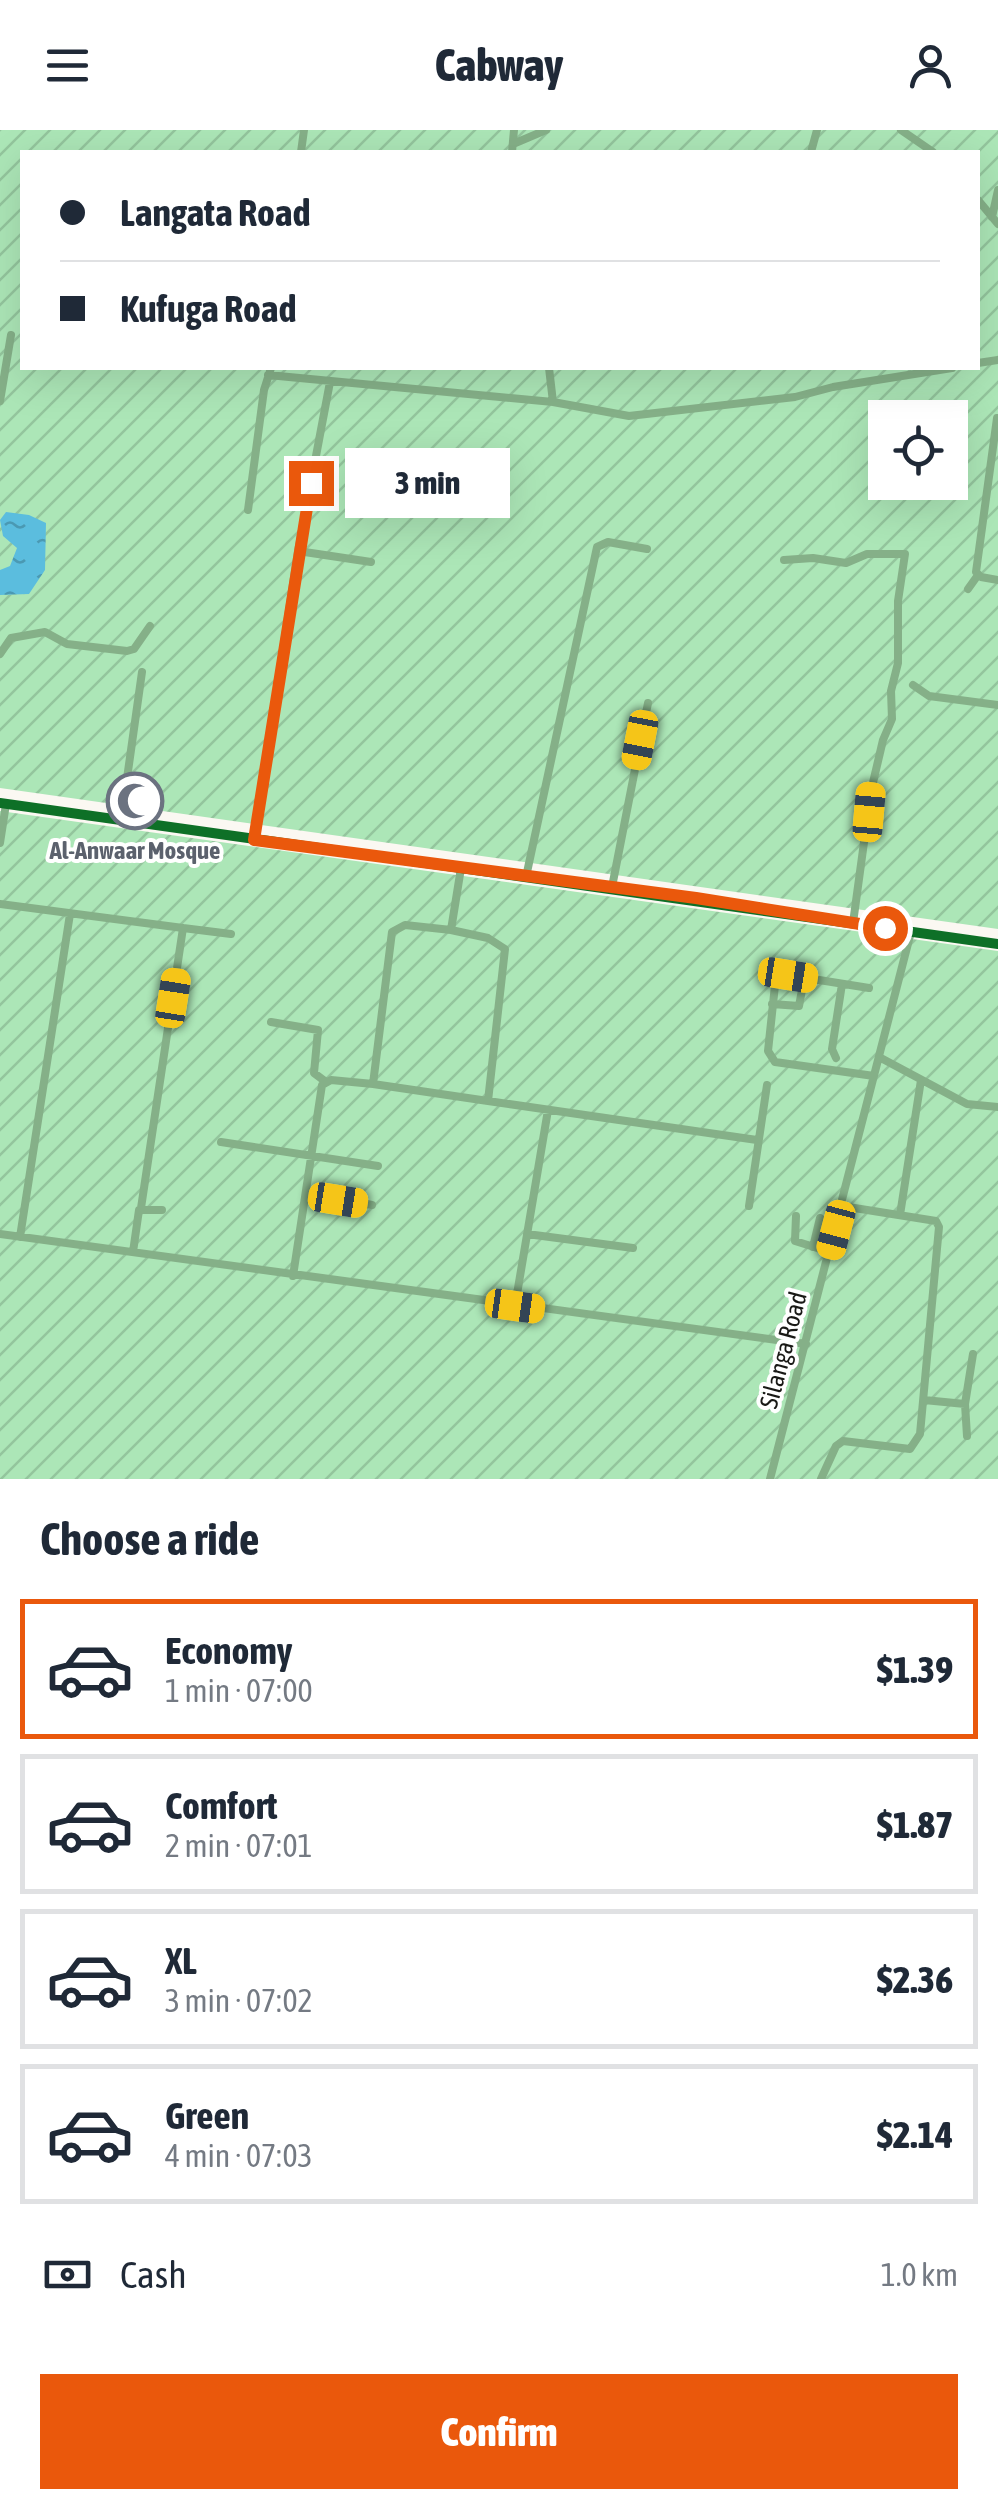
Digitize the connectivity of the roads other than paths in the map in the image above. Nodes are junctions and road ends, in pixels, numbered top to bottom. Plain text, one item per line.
1 (514, 130) edge
2 (546, 130) edge
3 (900, 130) edge
4 (922, 130) edge
5 (912, 137) junction
6 (512, 148) edge
7 (930, 150) edge
8 (998, 190) edge
9 (995, 221) edge
10 (11, 335) dead end
11 (550, 370) edge
12 (926, 370) edge
13 (270, 371) edge
14 (330, 382) junction
15 (0, 401) edge
16 (553, 402) junction
17 (997, 418) edge
18 (248, 510) dead end
19 (647, 549) dead end
20 (298, 551) junction
21 (784, 560) dead end
22 (372, 562) dead end
23 (978, 575) junction
24 (998, 580) edge
25 (968, 589) dead end
26 (150, 626) dead end
27 (0, 654) edge
28 (142, 672) dead end
29 (913, 685) dead end
30 (648, 703) dead end
31 (998, 705) edge
32 (3, 804) edge
33 (121, 820) junction
34 (254, 840) junction
35 (0, 843) edge
36 (461, 868) junction
37 (526, 877) junction
38 (612, 888) junction
39 (0, 904) edge
40 (70, 914) junction
41 (852, 924) junction
42 (183, 928) junction
43 (451, 930) junction
44 (910, 932) junction
45 (232, 934) dead end
46 (998, 944) edge
47 (842, 984) junction
48 (869, 988) dead end
49 (802, 990) dead end
50 (772, 1004) junction
51 (271, 1022) dead end
52 (879, 1057) junction
53 (836, 1058) dead end
54 (874, 1076) junction
55 (921, 1080) junction
56 (326, 1082) junction
57 (372, 1084) junction
58 (768, 1085) dead end
59 (488, 1101) junction
60 (998, 1108) edge
61 (548, 1110) junction
62 (757, 1140) junction
63 (220, 1142) dead end
64 (311, 1155) junction
65 (378, 1166) dead end
66 (306, 1196) junction
67 (372, 1205) dead end
68 (749, 1206) dead end
69 (842, 1206) junction
70 (141, 1208) junction
71 (162, 1210) dead end
72 (900, 1215) junction
73 (796, 1216) dead end
74 (820, 1218) dead end
75 (0, 1234) edge
76 (527, 1234) junction
77 (20, 1237) junction
78 (813, 1247) junction
79 (633, 1248) dead end
80 (133, 1252) junction
81 (830, 1252) junction
82 (293, 1276) junction
83 (515, 1306) junction
84 (806, 1344) junction
85 (973, 1354) dead end
86 (924, 1400) junction
87 (965, 1404) junction
88 (967, 1436) dead end
89 (770, 1479) edge
90 (821, 1479) edge

1 - 6 street
2 - 6 street
3 - 5 street
4 - 5 street
5 - 7 street
8 - 9 street
10 - 15 street
11 - 16 street
12 - 16 street
13 - 14 street
13 - 18 street
14 - 16 street
14 - 20 street
17 - 23 street
19 - 37 street
20 - 22 street
20 - 34 street
21 - 41 street
23 - 24 street
23 - 25 street
26 - 27 street
28 - 33 street
29 - 31 street
30 - 38 street
32 - 33 main road
32 - 35 street
33 - 34 main road
34 - 36 main road
36 - 37 main road
36 - 43 street
37 - 38 main road
38 - 41 main road
39 - 40 street
40 - 42 street
40 - 77 street
41 - 44 main road
42 - 45 street
42 - 70 street
43 - 57 street
43 - 59 street
44 - 46 main road
44 - 52 street, Silanga Road
47 - 48 street
47 - 50 street
47 - 53 street
49 - 50 street
50 - 54 street
51 - 56 street
52 - 54 street, Silanga Road
52 - 55 street
54 - 69 street, Silanga Road
55 - 60 street
55 - 72 street
56 - 57 street
56 - 64 street
57 - 59 street
58 - 62 street
59 - 61 street
61 - 62 street
61 - 76 street
62 - 68 street
63 - 64 street
64 - 65 street
64 - 66 street
66 - 67 street
66 - 82 street
69 - 72 street
69 - 81 street, Silanga Road
70 - 71 street
70 - 80 street
72 - 86 street
73 - 78 street
74 - 78 street
75 - 77 street
76 - 79 street
76 - 83 street
77 - 80 street
78 - 81 street
80 - 82 street
81 - 84 street, Silanga Road
82 - 83 street
83 - 84 street
84 - 89 street, Silanga Road
85 - 87 street
86 - 87 street
86 - 90 street
87 - 88 street

